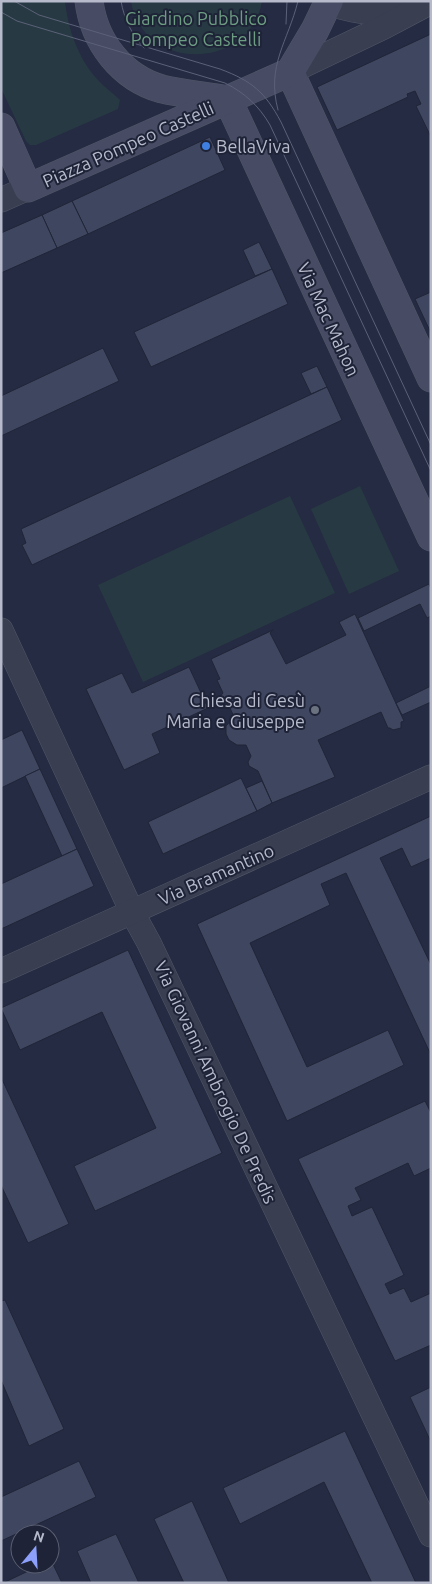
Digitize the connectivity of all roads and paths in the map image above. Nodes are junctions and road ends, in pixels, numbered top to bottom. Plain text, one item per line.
1 (89, 1) edge
2 (415, 1) edge
3 (431, 2) edge
4 (328, 3) edge
5 (290, 72) junction
6 (228, 100) junction
7 (1, 127) edge
8 (28, 188) junction
9 (1, 200) edge
10 (431, 378) edge
11 (431, 537) edge
12 (1, 630) edge
13 (431, 777) edge
14 (132, 912) junction
15 (1, 971) edge
16 (431, 1535) edge

1 - 6 main road
2 - 4 street
3 - 5 street, Piazza Pompeo Castelli
4 - 5 main road
5 - 6 main road, Piazza Pompeo Castelli
5 - 10 main road
6 - 8 main road, Piazza Pompeo Castelli
6 - 11 main road, Via Mac Mahon
7 - 8 main road, Piazza Pompeo Castelli
8 - 9 street
12 - 14 street, Via Giovanni Ambrogio De Predis
13 - 14 street, Via Bramantino
14 - 15 street, Via Bramantino
14 - 16 street, Via Giovanni Ambrogio De Predis

